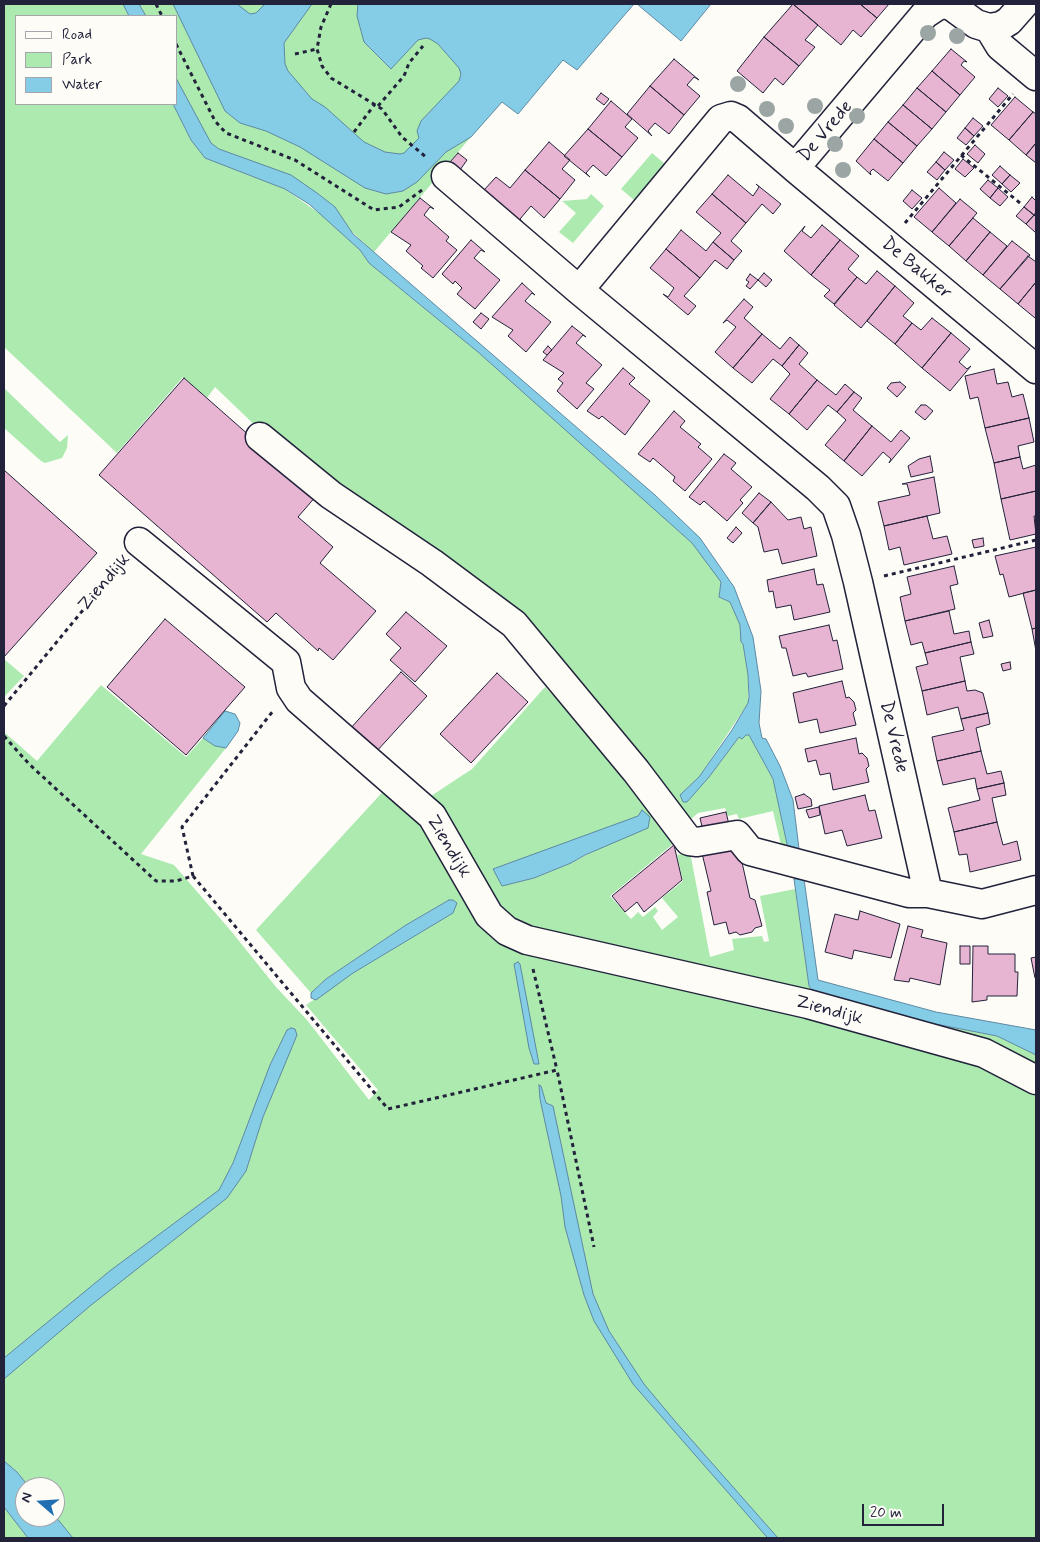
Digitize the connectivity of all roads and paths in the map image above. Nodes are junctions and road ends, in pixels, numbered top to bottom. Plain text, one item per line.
1 (331, 4) edge
2 (1024, 4) edge
3 (989, 28) junction
4 (424, 46) dead end
5 (178, 48) edge
6 (317, 50) junction
7 (296, 54) dead end
8 (1034, 74) edge
9 (377, 105) junction
10 (354, 132) dead end
11 (961, 155) junction
12 (437, 168) junction
13 (795, 168) junction
14 (1020, 203) dead end
15 (887, 244) junction
16 (579, 290) junction
17 (1036, 369) edge
18 (260, 437) dead end
19 (1036, 540) edge
20 (139, 542) joint
21 (858, 582) junction
22 (291, 688) junction
23 (4, 706) edge
24 (4, 736) edge
25 (193, 876) junction
26 (1036, 890) edge
27 (928, 893) junction
28 (527, 940) junction
29 (557, 1070) junction
30 (1036, 1080) edge
31 (594, 1247) dead end

1 - 6 path
2 - 3 street
3 - 8 street
3 - 13 street, De Vrede
4 - 9 path
5 - 12 path
6 - 7 path
6 - 9 path
8 - 11 path
9 - 10 path
9 - 12 path
11 - 14 path
11 - 15 path
12 - 16 street, De Vrede
13 - 15 street, De Bakker
13 - 16 street, De Vrede
15 - 17 street, De Bakker
16 - 21 street, De Vrede
18 - 27 street
19 - 21 path
20 - 22 street, Ziendijk
20 - 23 path, Ziendijk
21 - 27 street, De Vrede
22 - 25 path
22 - 28 street, Ziendijk
24 - 25 path
25 - 29 path
26 - 27 street
28 - 29 path
28 - 30 street, Ziendijk
29 - 31 path

